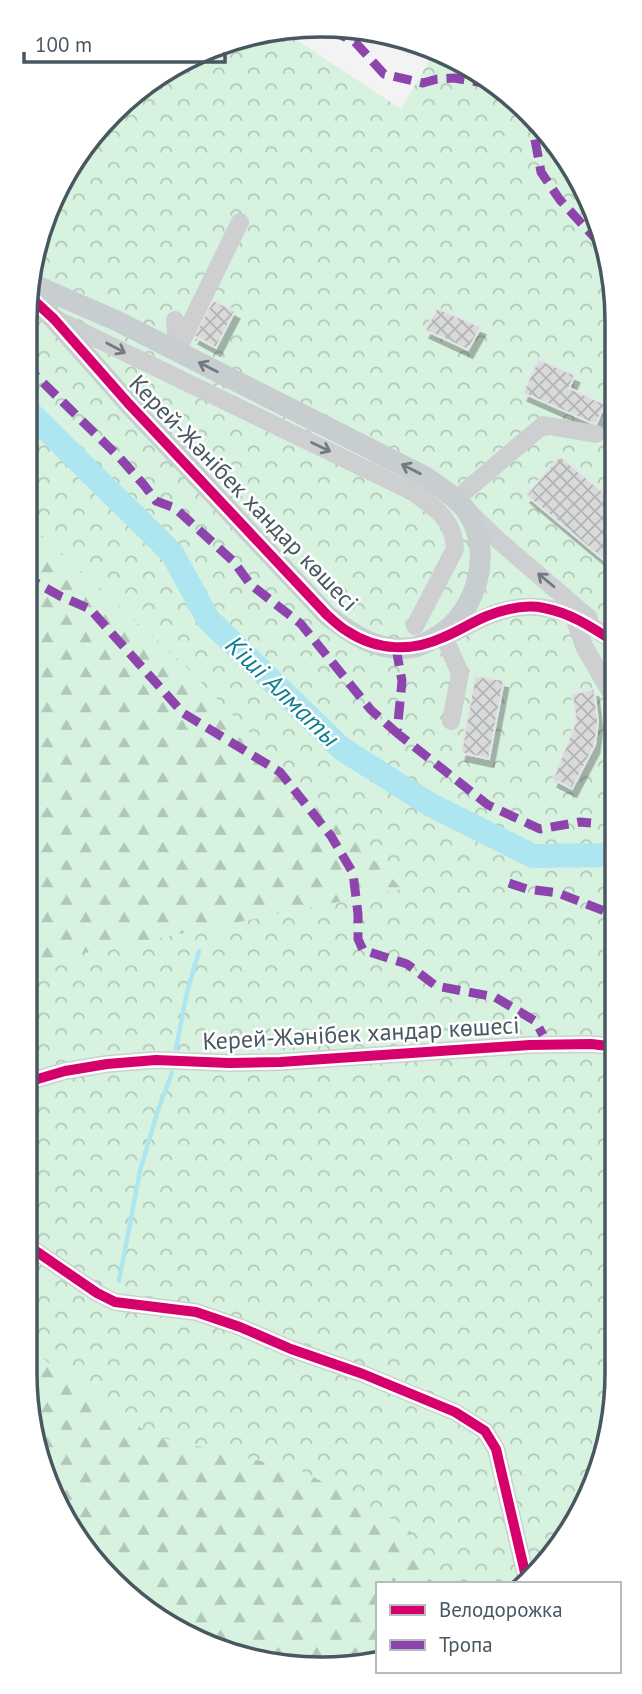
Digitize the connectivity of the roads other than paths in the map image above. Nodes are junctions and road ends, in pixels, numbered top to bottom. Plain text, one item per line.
1 (240, 222) dead end
2 (39, 287) edge
3 (37, 303) edge
4 (54, 319) junction
5 (175, 320) dead end
6 (177, 351) junction
7 (596, 434) dead end
8 (461, 505) junction
9 (544, 608) junction
10 (574, 617) junction
11 (546, 626) dead end
12 (605, 632) edge
13 (419, 635) junction
14 (605, 635) edge
15 (444, 637) junction
16 (605, 683) edge
17 (451, 721) dead end
18 (605, 1046) edge
19 (37, 1080) edge
20 (37, 1252) edge
21 (525, 1571) edge

1 - 6 street
2 - 6 main road, Керей-Жәнібек хандар көшесі
3 - 4 main road, Керей-Жәнібек хандар көшесі
4 - 13 main road, Керей-Жәнібек хандар көшесі
4 -> 13 street
5 - 6 street
8 -> 6 main road, Керей-Жәнібек хандар көшесі
7 - 8 street
12 -> 8 street, Керей-Жәнібек хандар көшесі
8 - 13 main road, Керей-Жәнібек хандар көшесі
9 - 10 street, Керей-Жәнібек хандар көшесі
9 - 11 street
9 - 15 street, Керей-Жәнібек хандар көшесі
10 - 14 street, Керей-Жәнібек хандар көшесі
10 - 16 street
13 - 15 street, Керей-Жәнібек хандар көшесі
15 - 17 street
18 - 19 street, Керей-Жәнібек хандар көшесі
20 - 21 street

